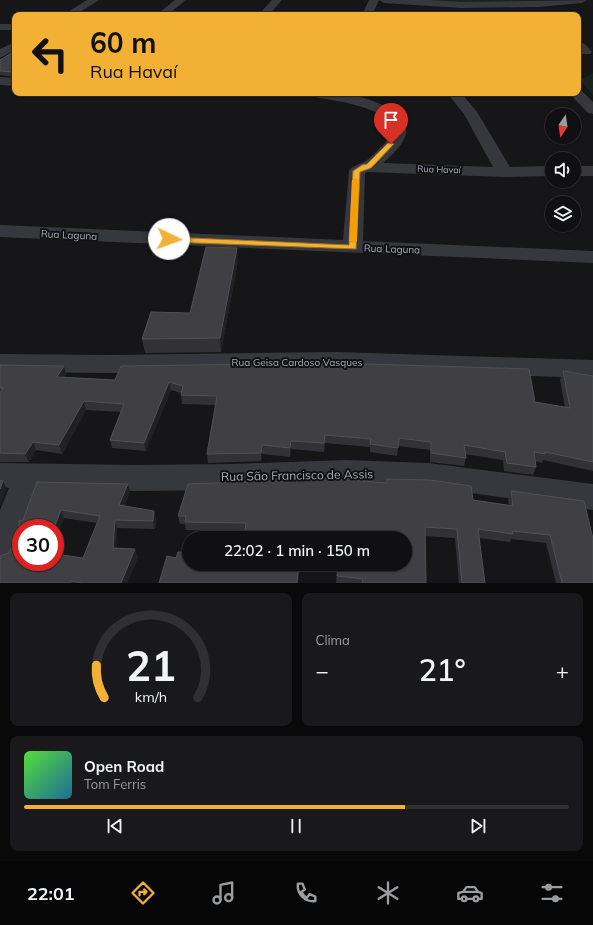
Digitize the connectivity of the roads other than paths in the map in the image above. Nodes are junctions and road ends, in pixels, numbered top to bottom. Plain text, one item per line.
1 (94, 0) edge
2 (181, 0) edge
3 (277, 0) edge
4 (374, 0) edge
5 (384, 0) edge
6 (582, 0) edge
7 (539, 4) junction
8 (467, 10) edge
9 (73, 12) edge
10 (165, 12) edge
11 (268, 12) edge
12 (368, 12) edge
13 (548, 12) edge
14 (0, 27) edge
15 (12, 27) edge
16 (12, 47) edge
17 (0, 54) edge
18 (0, 81) edge
19 (12, 82) edge
20 (338, 96) edge
21 (457, 96) edge
22 (579, 96) edge
23 (593, 110) edge
24 (369, 166) junction
25 (545, 171) edge
26 (581, 171) edge
27 (593, 171) edge
28 (505, 172) junction
29 (0, 232) edge
30 (353, 247) junction
31 (593, 257) edge
32 (0, 363) edge
33 (593, 369) edge
34 (15, 476) edge
35 (593, 497) edge
36 (0, 550) edge

1 - 9 street
2 - 10 street
3 - 11 street
4 - 12 street
5 - 8 street
6 - 7 street
7 - 8 street
7 - 13 street
14 - 15 street
16 - 17 street
18 - 19 street
20 - 24 street
21 - 28 street
22 - 23 street
24 - 28 street, Rua Havaí
24 - 30 street
25 - 28 street, Rua Havaí
26 - 27 street
29 - 30 street, Rua Laguna
30 - 31 street, Rua Laguna
32 - 33 street, Rua Geisa Cardoso Vasques
34 - 35 street, Rua São Francisco de Assis
34 - 36 street

